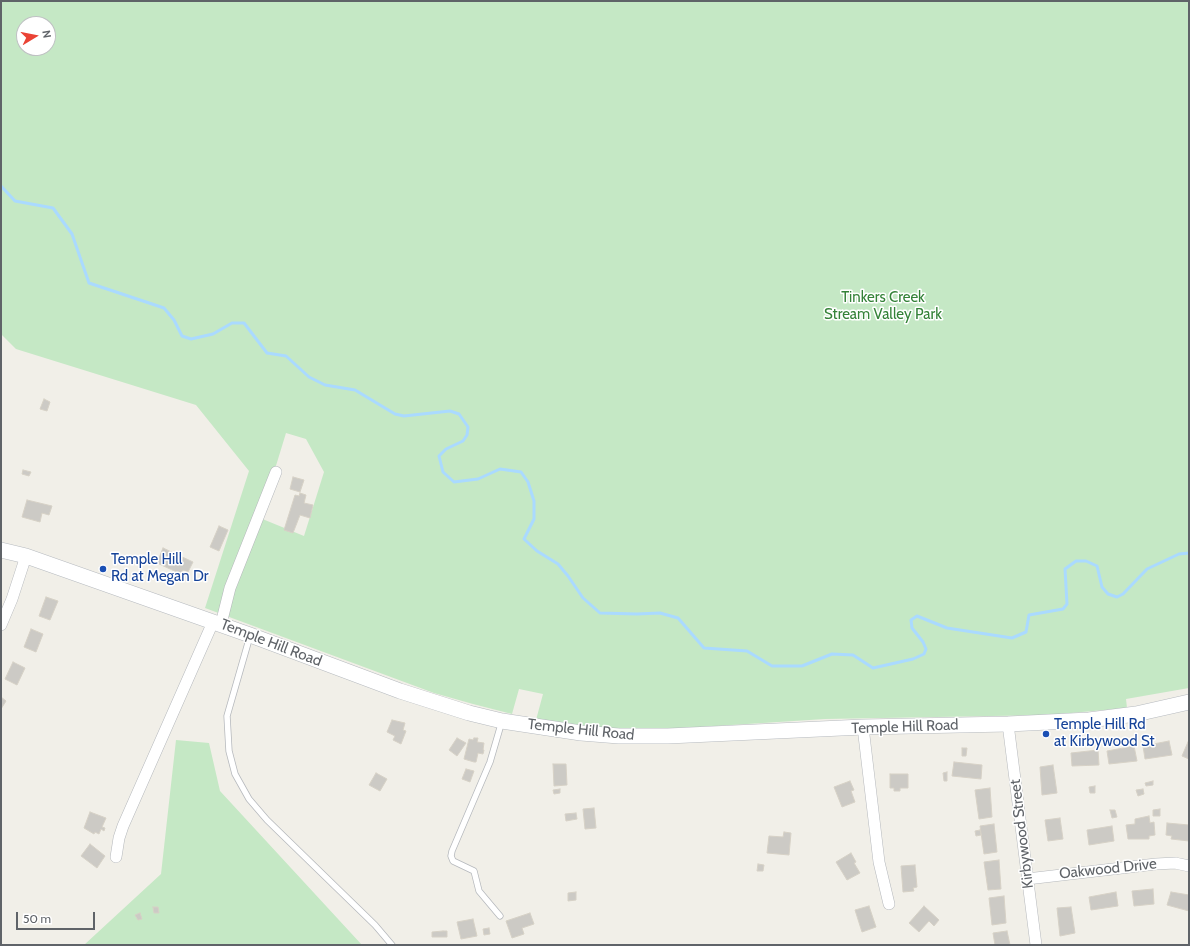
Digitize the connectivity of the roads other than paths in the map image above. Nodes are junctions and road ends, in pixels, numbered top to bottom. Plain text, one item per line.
1 (276, 472) dead end
2 (1, 550) edge
3 (26, 556) junction
4 (217, 623) junction
5 (1, 625) edge
6 (250, 635) junction
7 (1189, 702) edge
8 (502, 721) junction
9 (1008, 724) junction
10 (863, 727) junction
11 (116, 857) dead end
12 (1189, 866) edge
13 (1027, 879) junction
14 (889, 904) dead end
15 (500, 916) dead end
16 (392, 945) edge
17 (1036, 945) edge

1 - 4 street
2 - 3 main road, Temple Hill Road
3 - 4 main road, Temple Hill Road
3 - 5 street
4 - 6 main road, Temple Hill Road
4 - 11 street
6 - 8 main road, Temple Hill Road
6 - 16 lane
7 - 9 main road, Temple Hill Road
8 - 10 main road, Temple Hill Road
8 - 15 lane
9 - 10 main road, Temple Hill Road
9 - 13 street, Kirbywood Street
10 - 14 street
12 - 13 street, Oakwood Drive
13 - 17 street, Kirbywood Street

